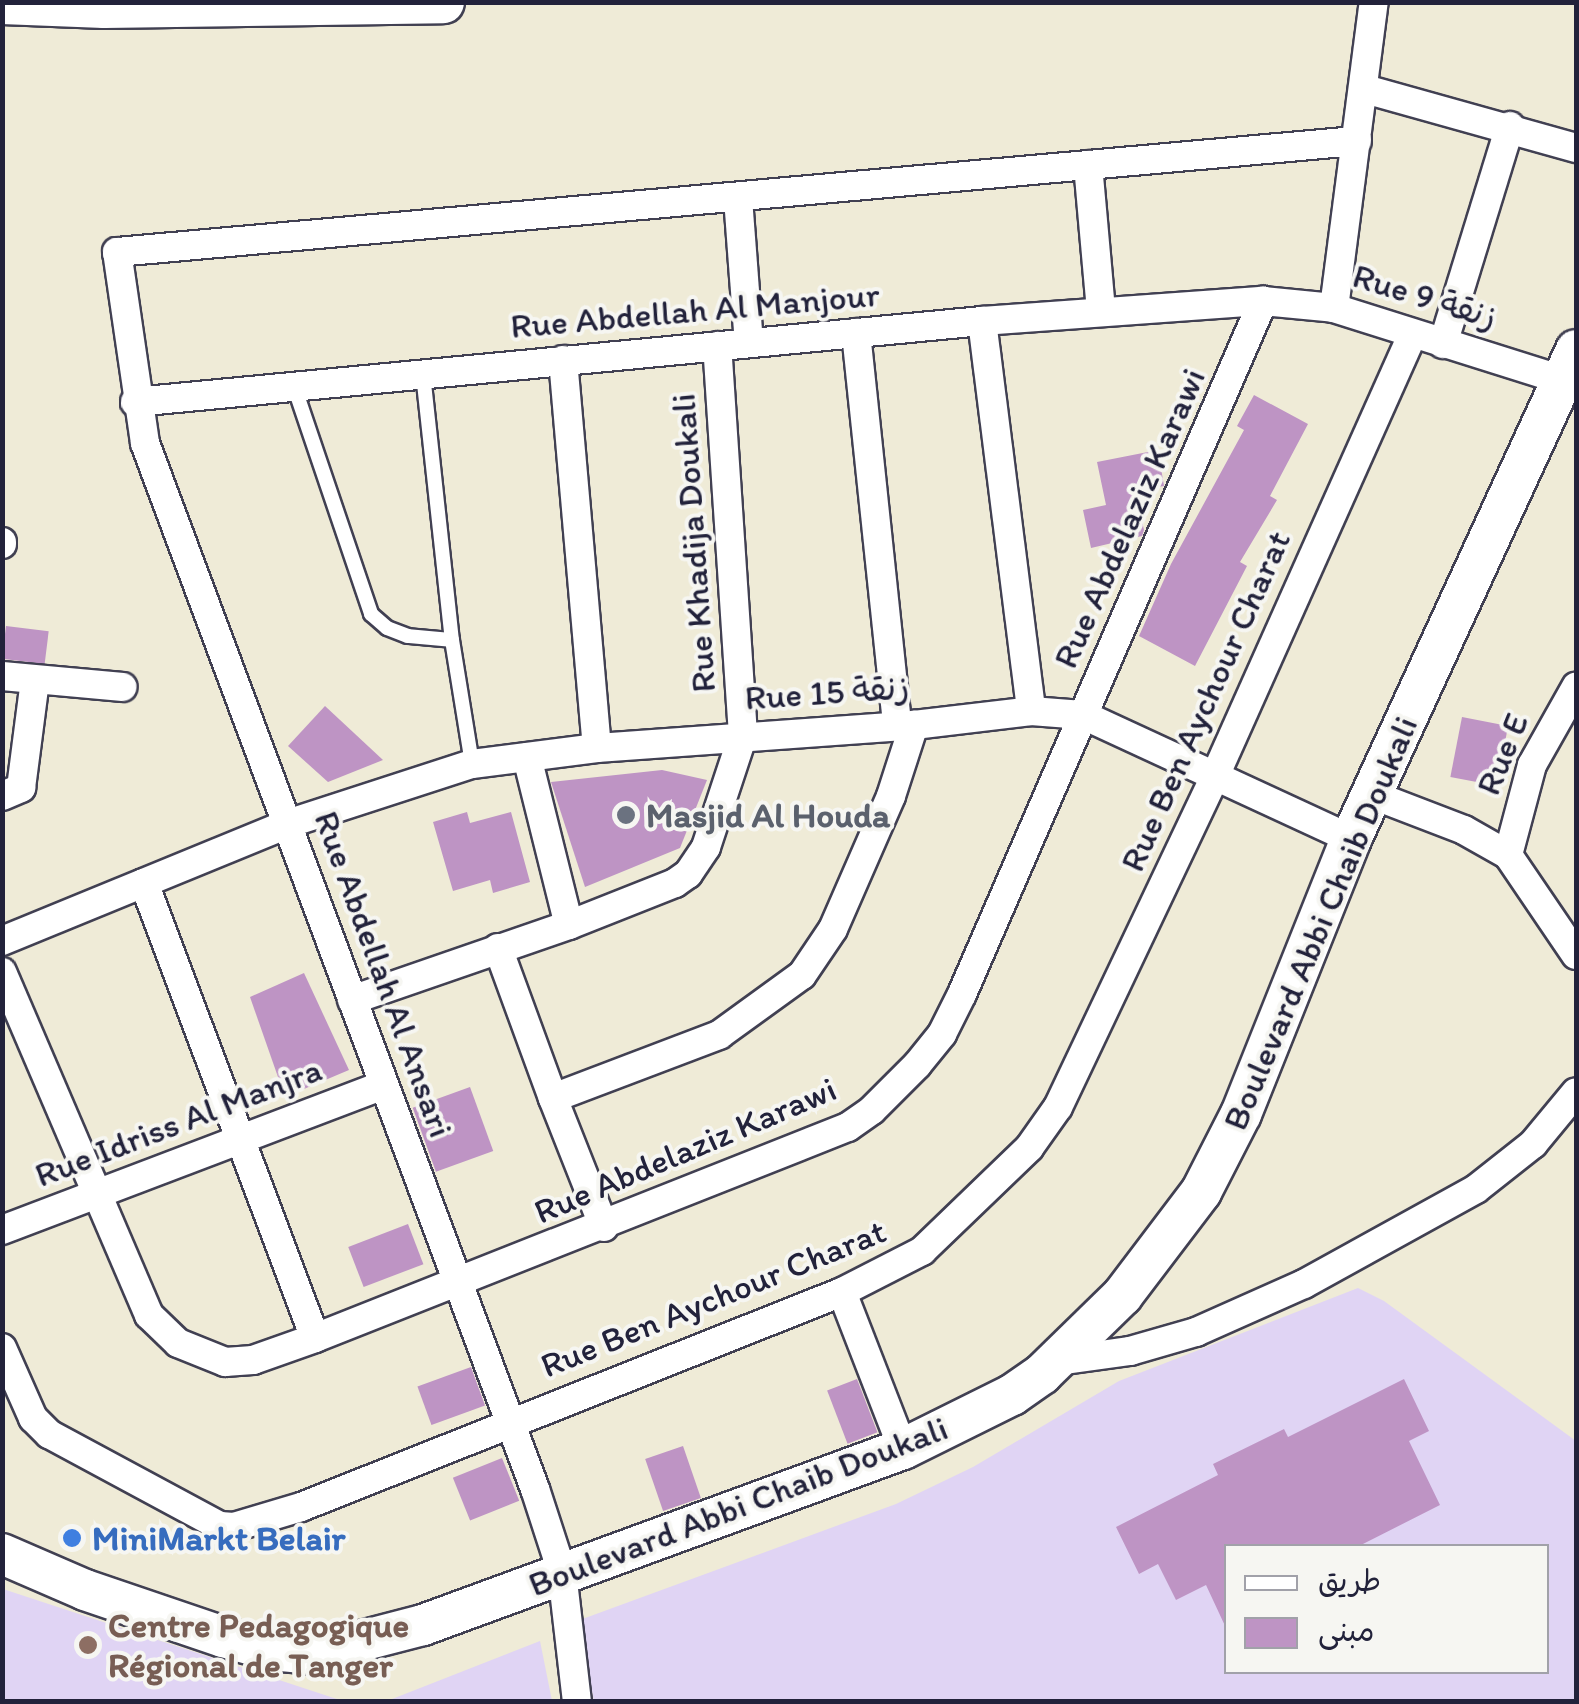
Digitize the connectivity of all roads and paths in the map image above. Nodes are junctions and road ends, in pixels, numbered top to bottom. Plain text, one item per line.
1 (442, 2) edge
2 (1374, 2) edge
3 (2, 4) edge
4 (144, 5) edge
5 (1365, 89) junction
6 (1510, 126) junction
7 (1357, 141) junction
8 (1576, 148) edge
9 (1088, 165) junction
10 (738, 198) junction
11 (1263, 301) junction
12 (1334, 308) junction
13 (1101, 311) junction
14 (982, 321) junction
15 (856, 333) junction
16 (1412, 335) junction
17 (749, 343) junction
18 (1442, 344) junction
19 (716, 346) junction
20 (563, 360) junction
21 (1570, 365) edge
22 (423, 374) junction
23 (293, 384) junction
24 (135, 402) junction
25 (452, 640) junction
26 (2, 676) edge
27 (35, 680) junction
28 (123, 687) dead end
29 (1576, 688) edge
30 (1030, 711) junction
31 (1083, 715) junction
32 (905, 726) junction
33 (743, 735) junction
34 (597, 748) junction
35 (528, 757) junction
36 (472, 764) junction
37 (1215, 776) junction
38 (1373, 795) junction
39 (2, 796) edge
40 (290, 823) junction
41 (1351, 839) junction
42 (1508, 855) junction
43 (144, 882) junction
44 (569, 926) junction
45 (2, 941) edge
46 (498, 948) junction
47 (1576, 955) edge
48 (2, 972) edge
49 (352, 1000) junction
50 (381, 1086) junction
51 (1576, 1092) edge
52 (553, 1098) junction
53 (240, 1138) junction
54 (96, 1194) junction
55 (604, 1227) junction
56 (2, 1230) edge
57 (458, 1280) junction
58 (842, 1292) junction
59 (316, 1338) junction
60 (2, 1348) edge
61 (1058, 1361) junction
62 (512, 1422) junction
63 (902, 1449) junction
64 (2, 1554) edge
65 (562, 1572) junction
66 (578, 1702) edge

1 - 4 main road
2 - 5 street
3 - 4 main road
5 - 6 street
5 - 7 street
6 - 8 street
6 - 18 street
7 - 9 street
7 - 12 street
9 - 10 street
9 - 13 street
10 - 17 street
10 - 24 street, Rue Abdellah Al Ansari
11 - 12 street, Rue 9 زنقة
11 - 13 street, Rue Abdellah Al Manjour
11 - 31 street, Rue Abdelaziz Karawi
12 - 16 street, Rue 9 زنقة
13 - 14 street, Rue Abdellah Al Manjour
14 - 15 street, Rue Abdellah Al Manjour
14 - 30 street
15 - 17 street, Rue Abdellah Al Manjour
15 - 32 street
16 - 18 street, Rue 9 زنقة
16 - 37 street, Rue Ben Aychour Charat
17 - 19 street, Rue Abdellah Al Manjour
18 - 21 street, Rue 9 زنقة
19 - 20 street, Rue Abdellah Al Manjour
19 - 33 street, Rue Khadija Doukali
20 - 22 street, Rue Abdellah Al Manjour
20 - 34 street
21 - 38 street, Boulevard Abbi Chaib Doukali
22 - 23 street, Rue Abdellah Al Manjour
22 - 25 lane
23 - 24 street, Rue Abdellah Al Manjour
23 - 25 lane
24 - 40 street, Rue Abdellah Al Ansari
25 - 36 lane
26 - 27 street
27 - 28 street
27 - 39 street
29 - 42 street, Rue E
30 - 31 street, Rue 15 زنقة
30 - 32 street, Rue 15 زنقة
31 - 37 street, Rue 15 زنقة
31 - 55 street, Rue Abdelaziz Karawi
32 - 33 street, Rue 15 زنقة
32 - 52 street
33 - 34 street, Rue 15 زنقة
33 - 44 street
34 - 35 street, Rue 15 زنقة
35 - 36 street, Rue 15 زنقة
35 - 44 street
36 - 40 street, Rue 15 زنقة
37 - 41 street, Rue 15 زنقة
37 - 58 street, Rue Ben Aychour Charat
38 - 41 street, Boulevard Abbi Chaib Doukali
38 - 42 street
40 - 43 street, Rue 15 زنقة
40 - 49 street, Rue Abdellah Al Ansari
41 - 61 street, Boulevard Abbi Chaib Doukali
42 - 47 street
43 - 45 street, Rue 15 زنقة
43 - 53 street
44 - 46 street
46 - 49 street
46 - 52 street
48 - 54 street, Rue Abdelaziz Karawi
49 - 50 street, Rue Abdellah Al Ansari
50 - 53 street, Rue Idriss Al Manjra
50 - 57 street, Rue Abdellah Al Ansari
51 - 61 street
52 - 55 street
53 - 54 street, Rue Idriss Al Manjra
53 - 59 street
54 - 56 street, Rue Idriss Al Manjra
54 - 59 street, Rue Abdelaziz Karawi
55 - 57 street, Rue Abdelaziz Karawi
57 - 59 street, Rue Abdelaziz Karawi
57 - 62 street, Rue Abdellah Al Ansari
58 - 62 street, Rue Ben Aychour Charat
58 - 63 street
60 - 62 street, Rue Ben Aychour Charat
61 - 63 street, Boulevard Abbi Chaib Doukali
62 - 65 street, Rue Abdellah Al Ansari
63 - 65 street, Boulevard Abbi Chaib Doukali
64 - 65 street, Boulevard Abbi Chaib Doukali
65 - 66 street, Rue Abdellah Al Ansari

